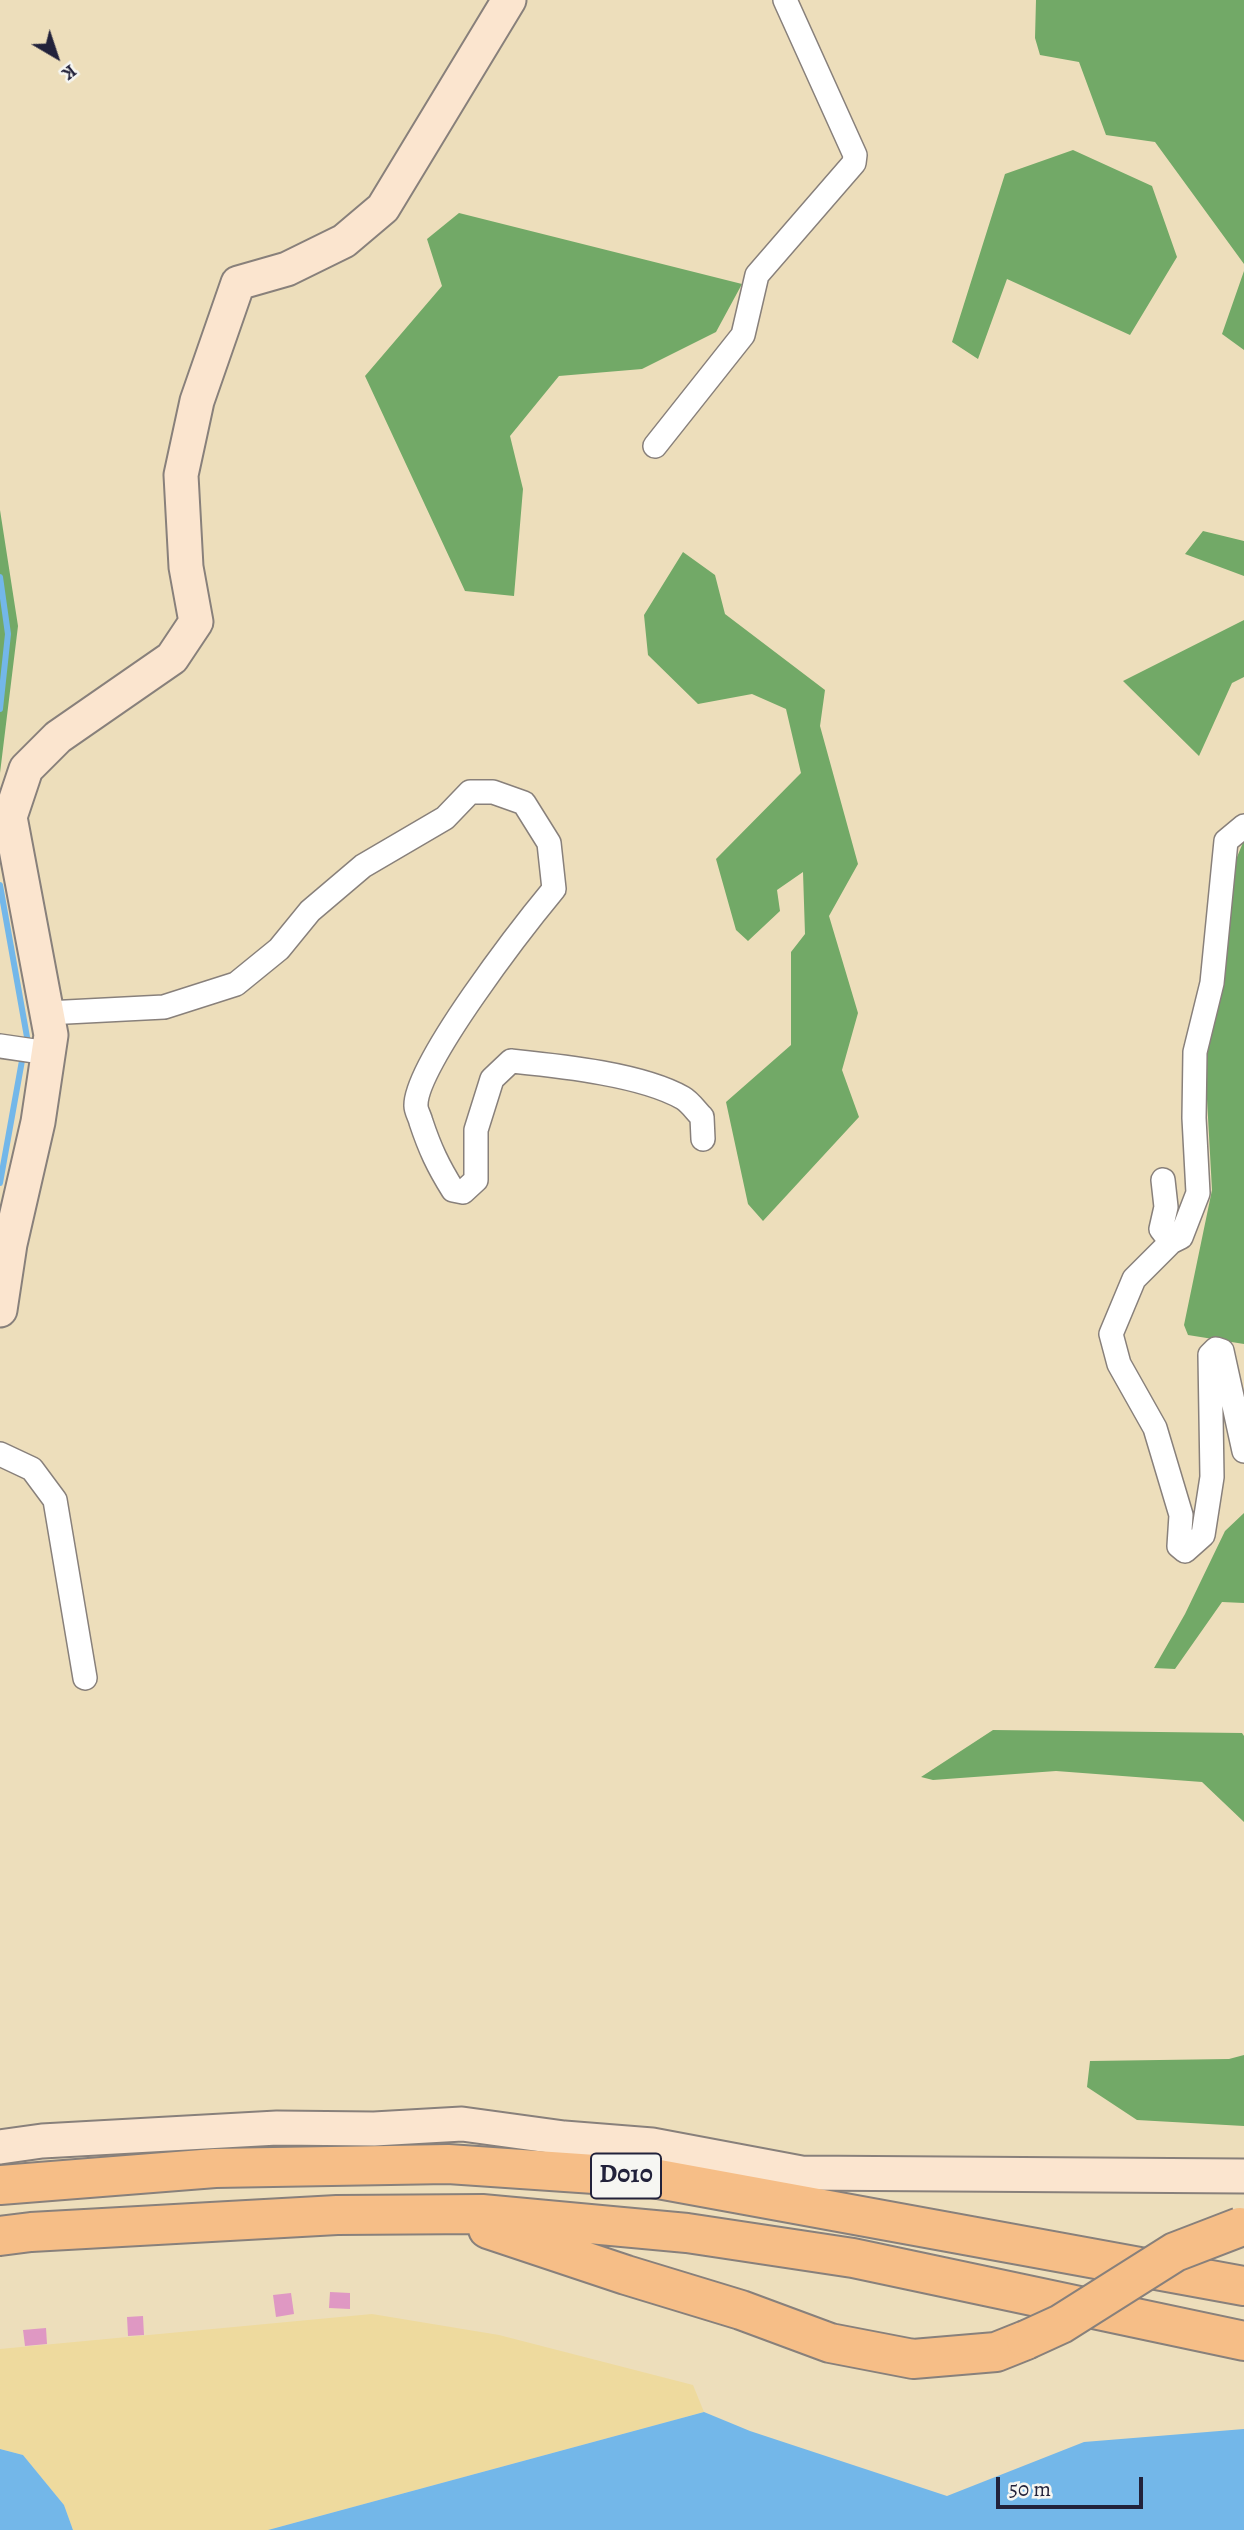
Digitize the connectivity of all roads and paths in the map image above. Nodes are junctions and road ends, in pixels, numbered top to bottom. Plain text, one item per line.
1 (509, 0) edge
2 (785, 0) edge
3 (655, 446) dead end
4 (1244, 827) edge
5 (47, 1013) junction
6 (0, 1046) edge
7 (48, 1053) junction
8 (703, 1139) dead end
9 (1163, 1180) dead end
10 (1171, 1242) junction
11 (0, 1310) edge
12 (1244, 1451) edge
13 (0, 1454) edge
14 (85, 1678) dead end
15 (0, 2147) edge
16 (1244, 2176) edge
17 (0, 2186) edge
18 (447, 2215) junction
19 (1242, 2226) edge
20 (0, 2236) edge
21 (1244, 2286) edge
22 (1244, 2341) edge

1 - 5 street
2 - 3 street
4 - 10 street
5 - 7 street
5 - 8 street
6 - 7 street
7 - 11 street
9 - 10 street
10 - 12 street
13 - 14 street
15 - 16 street
17 - 21 highway, D010
18 - 19 highway, bridge
18 - 20 highway, D010
18 - 22 highway, D010

